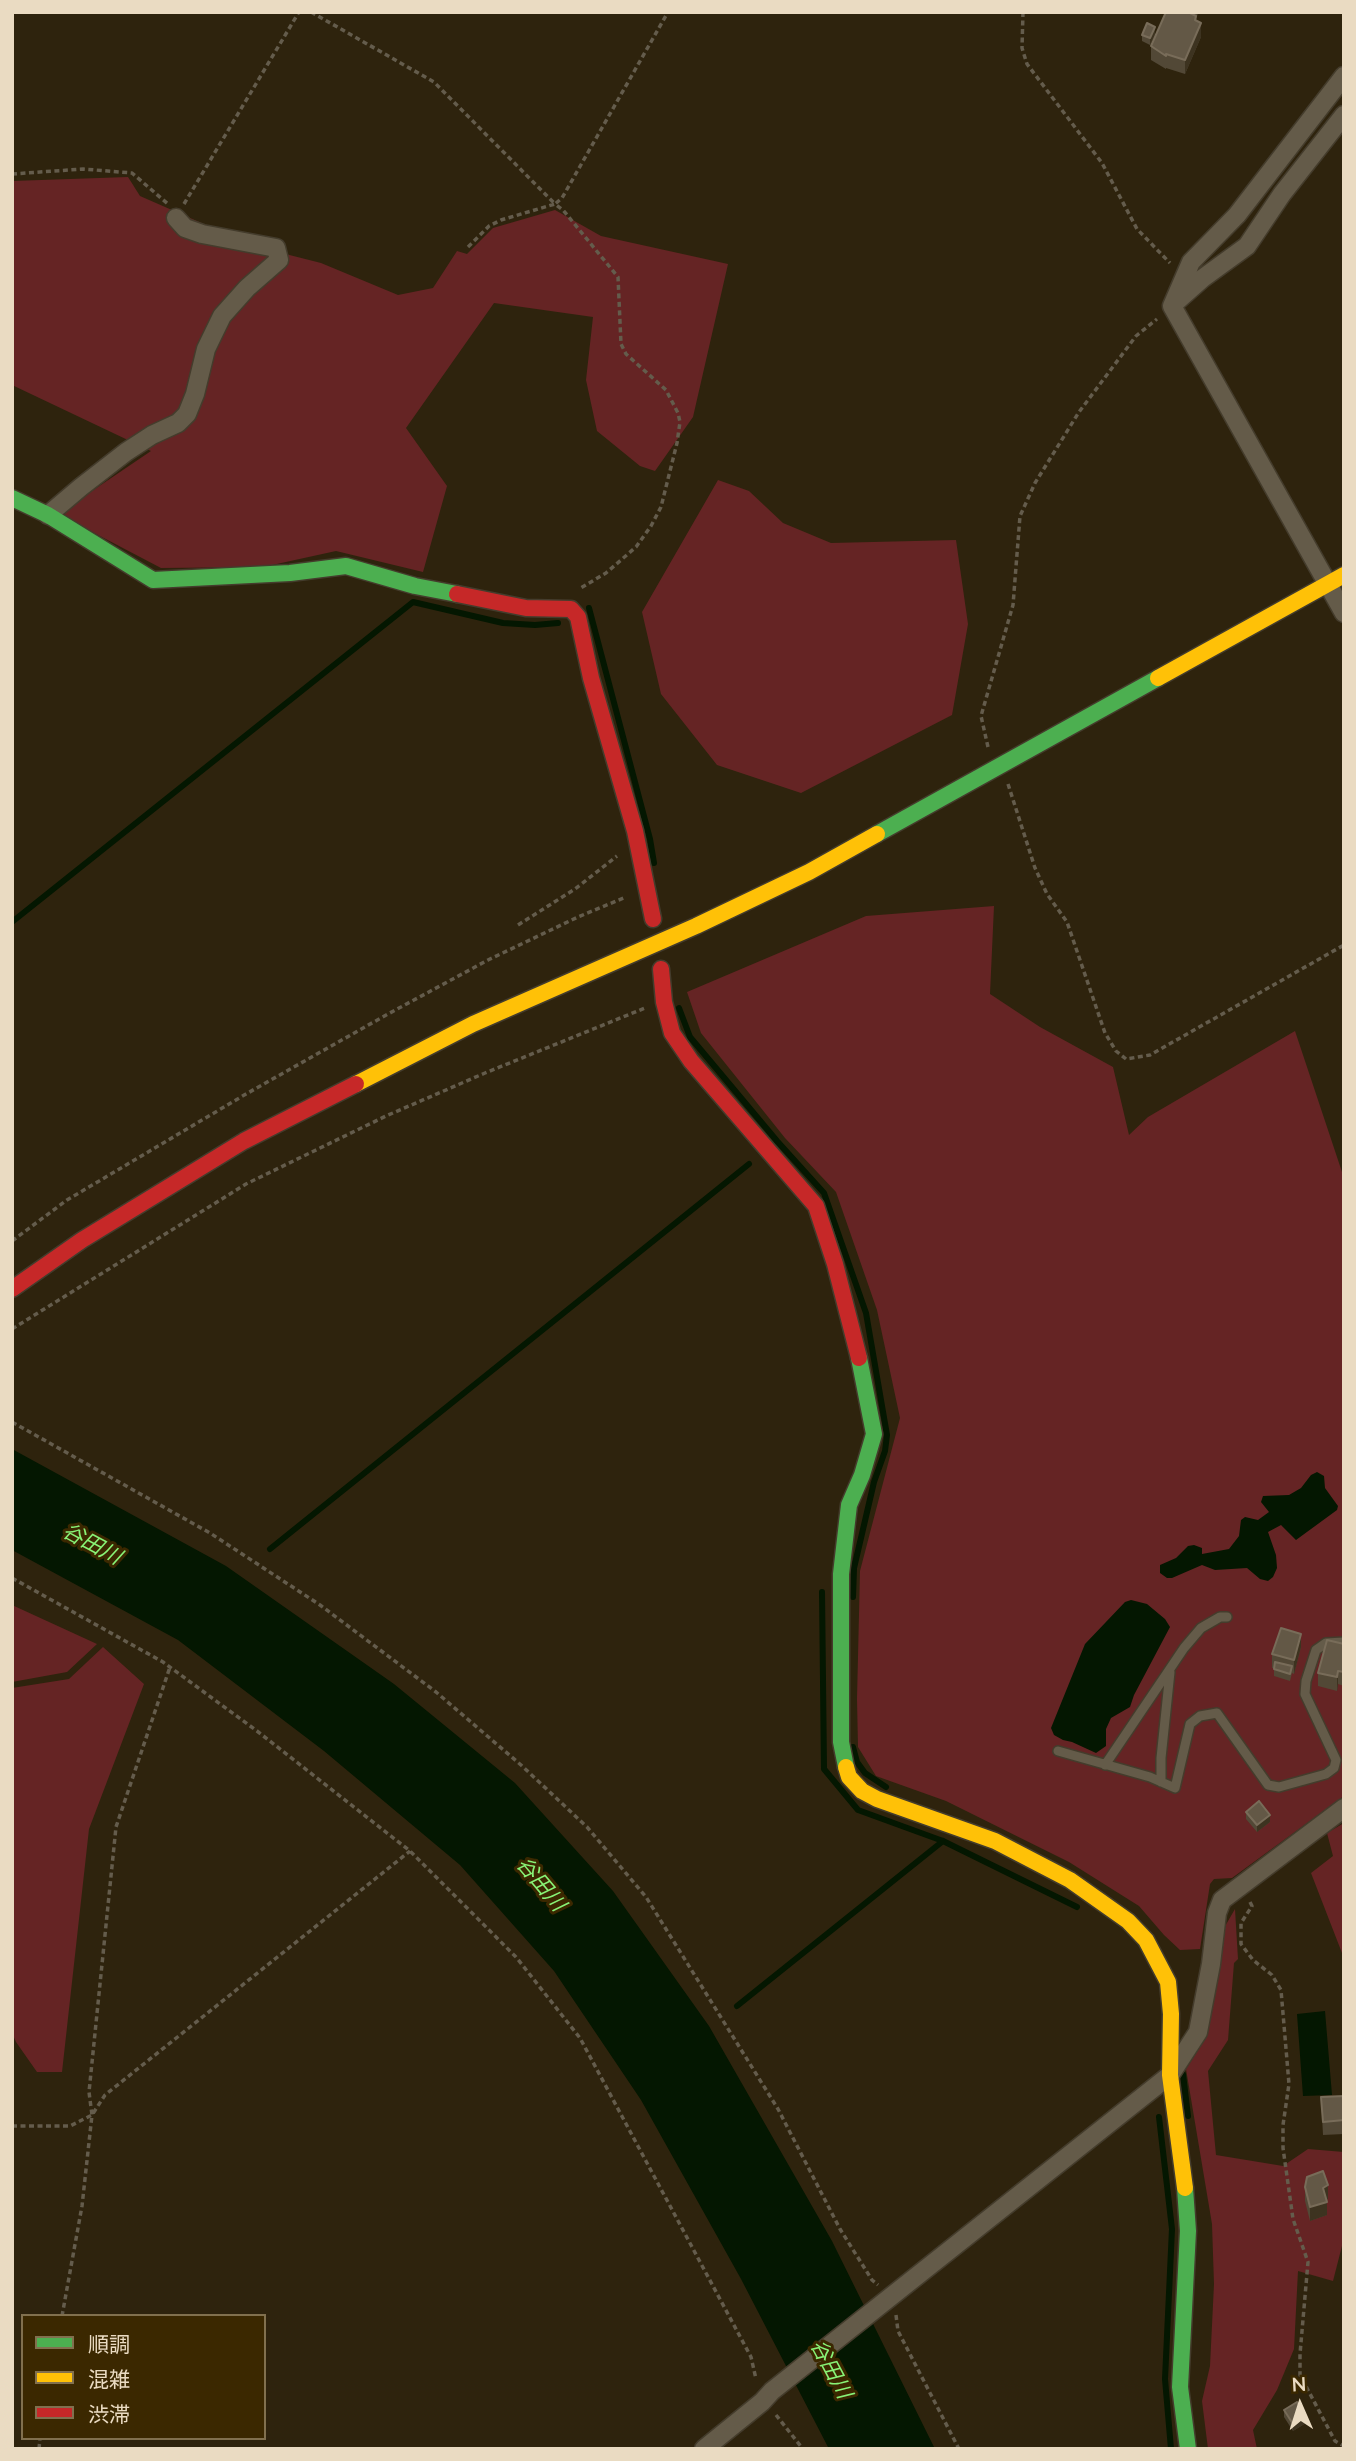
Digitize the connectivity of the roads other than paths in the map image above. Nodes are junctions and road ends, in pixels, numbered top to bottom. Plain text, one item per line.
1 (1344, 76) edge
2 (1344, 115) edge
3 (176, 218) road end
4 (1172, 306) junction
5 (12, 498) edge
6 (48, 515) junction
7 (1336, 579) edge
8 (1344, 613) edge
9 (653, 919) dead end
10 (662, 969) dead end
11 (12, 1289) edge
12 (1227, 1617) dead end
13 (1344, 1642) edge
14 (1170, 1670) junction
15 (1058, 1751) dead end
16 (1105, 1765) junction
17 (1161, 1782) junction
18 (1344, 1808) edge
19 (1170, 2075) junction
20 (704, 2449) edge
21 (1188, 2449) edge

1 - 4 street
2 - 4 street
3 - 6 street
4 - 7 street
5 - 6 street
6 - 9 street
7 - 8 street
7 - 11 street
10 - 19 street
12 - 14 lane
13 - 17 lane
14 - 16 lane
14 - 17 lane
15 - 16 lane
16 - 17 lane
18 - 19 street
19 - 20 street
19 - 21 street

